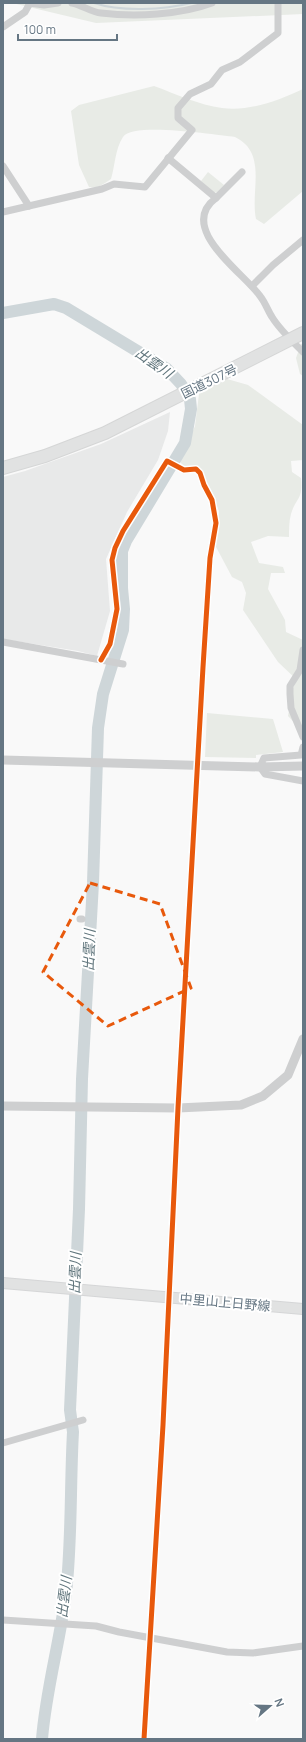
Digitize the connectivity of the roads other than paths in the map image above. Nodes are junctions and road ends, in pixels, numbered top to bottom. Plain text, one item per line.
1 (30, 3) edge
2 (58, 3) edge
3 (72, 3) edge
4 (212, 3) edge
5 (278, 3) edge
6 (3, 27) edge
7 (168, 158) junction
8 (3, 166) edge
9 (242, 172) dead end
10 (216, 198) junction
11 (29, 206) junction
12 (3, 212) edge
13 (303, 240) edge
14 (252, 286) junction
15 (303, 333) edge
16 (290, 340) junction
17 (303, 352) edge
18 (114, 429) junction
19 (3, 462) edge
20 (3, 468) edge
21 (3, 642) edge
22 (303, 650) edge
23 (104, 661) junction
24 (123, 664) dead end
25 (303, 737) edge
26 (303, 747) edge
27 (3, 760) edge
28 (198, 764) junction
29 (303, 766) edge
30 (260, 767) junction
31 (303, 781) edge
32 (303, 1039) edge
33 (3, 1106) edge
34 (178, 1108) junction
35 (3, 1283) edge
36 (169, 1297) junction
37 (303, 1309) edge
38 (83, 1420) dead end
39 (3, 1443) edge
40 (3, 1620) edge
41 (150, 1637) junction
42 (303, 1646) edge
43 (144, 1739) edge

1 - 2 street
1 - 6 street
3 - 4 street
5 - 7 street
7 - 10 street
7 - 11 street
8 - 11 street
9 - 10 street
10 - 14 street
11 - 12 street
13 - 14 street
14 - 16 street
15 - 16 highway, 国道307号
16 - 17 street
16 - 18 highway, 国道307号
18 - 19 highway, 国道307号
18 - 20 highway, 国道307号
21 - 23 street
22 - 25 street
23 - 24 street
23 - 28 street
26 - 30 street
27 - 28 street
28 - 30 street
28 - 34 street
29 - 30 street
30 - 31 street
32 - 34 street
33 - 34 street
34 - 36 street
35 - 36 main road, 中里山上日野線
36 - 37 main road, 中里山上日野線
36 - 41 street
38 - 39 street
40 - 41 street
41 - 42 street
41 - 43 street

